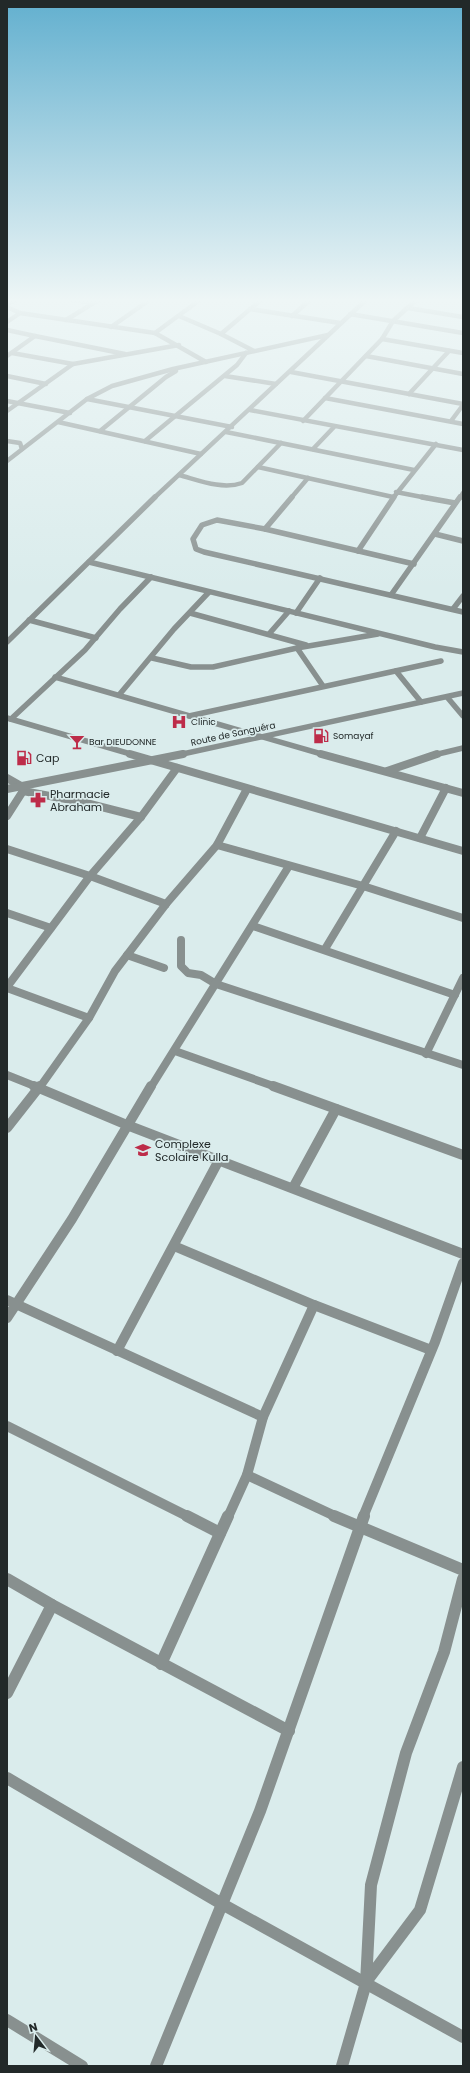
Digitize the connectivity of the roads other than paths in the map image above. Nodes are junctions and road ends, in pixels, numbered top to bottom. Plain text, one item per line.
1 (29, 396) edge
2 (95, 396) edge
3 (144, 396) edge
4 (201, 396) edge
5 (264, 396) edge
6 (327, 396) edge
7 (418, 396) edge
8 (325, 398) junction
9 (87, 400) junction
10 (7, 401) edge
11 (19, 403) junction
12 (463, 405) edge
13 (130, 408) junction
14 (250, 410) junction
15 (7, 412) edge
16 (70, 413) junction
17 (177, 416) junction
18 (303, 421) junction
19 (451, 421) junction
20 (58, 422) junction
21 (463, 424) edge
22 (232, 427) junction
23 (334, 427) junction
24 (100, 431) junction
25 (226, 432) junction
26 (34, 439) junction
27 (7, 441) edge
28 (145, 441) junction
29 (20, 443) junction
30 (281, 444) junction
31 (436, 444) junction
32 (22, 449) junction
33 (313, 449) junction
34 (463, 450) edge
35 (201, 454) junction
36 (7, 461) edge
37 (258, 467) junction
38 (414, 470) junction
39 (179, 475) junction
40 (308, 478) junction
41 (396, 492) junction
42 (463, 493) edge
43 (392, 496) junction
44 (455, 503) junction
45 (266, 529) junction
46 (435, 534) junction
47 (463, 541) edge
48 (358, 551) junction
49 (89, 562) junction
50 (414, 564) junction
51 (152, 577) junction
52 (320, 578) junction
53 (209, 592) junction
54 (391, 595) junction
55 (463, 596) edge
56 (453, 609) junction
57 (292, 612) junction
58 (463, 612) edge
59 (190, 613) junction
60 (29, 620) junction
61 (269, 634) junction
62 (381, 634) junction
63 (96, 638) junction
64 (7, 642) edge
65 (310, 646) junction
66 (297, 648) junction
67 (463, 652) edge
68 (152, 658) junction
69 (441, 662) dead end
70 (396, 671) junction
71 (55, 677) junction
72 (323, 686) junction
73 (463, 693) edge
74 (119, 695) junction
75 (447, 696) junction
76 (421, 702) junction
77 (189, 716) junction
78 (463, 716) edge
79 (9, 719) edge
80 (260, 737) junction
81 (463, 748) edge
82 (150, 761) junction
83 (177, 768) junction
84 (387, 771) junction
85 (7, 778) edge
86 (22, 788) junction
87 (446, 788) junction
88 (7, 789) edge
89 (247, 789) junction
90 (463, 793) edge
91 (7, 816) edge
92 (141, 817) junction
93 (396, 831) junction
94 (420, 838) junction
95 (217, 845) junction
96 (7, 849) edge
97 (463, 851) edge
98 (289, 866) junction
99 (90, 876) junction
100 (363, 886) junction
101 (166, 904) junction
102 (7, 913) edge
103 (463, 918) edge
104 (253, 926) junction
105 (51, 928) junction
106 (181, 940) dead end
107 (326, 949) junction
108 (128, 955) junction
109 (164, 968) dead end
110 (463, 978) edge
111 (216, 984) junction
112 (7, 987) edge
113 (456, 995) junction
114 (89, 1018) junction
115 (175, 1051) junction
116 (426, 1054) junction
117 (463, 1066) edge
118 (7, 1075) edge
119 (40, 1087) junction
120 (336, 1109) junction
121 (127, 1125) junction
122 (7, 1128) edge
123 (463, 1155) edge
124 (219, 1160) junction
125 (292, 1188) junction
126 (174, 1246) junction
127 (463, 1254) edge
128 (463, 1263) edge
129 (11, 1302) edge
130 (314, 1305) junction
131 (7, 1318) edge
132 (431, 1350) junction
133 (117, 1351) junction
134 (263, 1417) junction
135 (7, 1426) edge
136 (247, 1475) junction
137 (359, 1528) junction
138 (220, 1533) junction
139 (463, 1570) edge
140 (463, 1578) edge
141 (7, 1579) edge
142 (52, 1605) junction
143 (161, 1664) junction
144 (7, 1693) edge
145 (290, 1731) junction
146 (463, 1767) edge
147 (7, 1778) edge
148 (222, 1904) junction
149 (366, 1983) junction
150 (7, 2020) edge
151 (463, 2037) edge
152 (82, 2066) edge
153 (156, 2066) edge
154 (342, 2066) edge

1 - 11 street
2 - 9 street
3 - 13 street
4 - 17 street
5 - 14 street
6 - 8 street
7 - 12 street
8 - 18 street
8 - 19 street
9 - 13 street
9 - 16 street
10 - 11 street
11 - 15 street
11 - 16 street
12 - 19 street
13 - 17 street
13 - 24 street
14 - 18 street
14 - 22 street
16 - 20 street
17 - 22 street
17 - 28 street
18 - 23 street
19 - 21 street
20 - 24 street
20 - 26 street
22 - 25 street
23 - 31 street
23 - 33 street
24 - 28 street
25 - 30 street
25 - 35 street
26 - 29 street
26 - 32 street
27 - 29 street
28 - 35 street
29 - 32 street
30 - 33 street
30 - 37 street
31 - 34 street
31 - 38 street
32 - 36 street
33 - 38 street
35 - 39 street
37 - 39 street
37 - 40 street
38 - 41 street
39 - 49 street
40 - 43 street
40 - 45 street
41 - 43 street
41 - 44 street
42 - 44 street
43 - 48 street
44 - 46 street
45 - 48 street
45 - 52 street
46 - 47 street
46 - 50 street
48 - 50 street
49 - 51 street
49 - 60 street
50 - 54 street
51 - 53 street
51 - 63 street
52 - 54 street
52 - 57 street
53 - 57 street
53 - 59 street
54 - 56 street
55 - 56 street
56 - 58 street
57 - 61 street
57 - 62 street
59 - 61 street
59 - 68 street
60 - 63 street
60 - 64 street
61 - 65 street
62 - 65 street
62 - 67 street
63 - 71 street
65 - 66 street
66 - 68 street
66 - 72 street
68 - 74 street
69 - 70 street
70 - 72 street
70 - 76 street
71 - 74 street
71 - 79 street
72 - 77 street
73 - 75 street, Route de Sanguéra
74 - 77 street
75 - 76 street, Route de Sanguéra
75 - 78 street
76 - 80 street, Route de Sanguéra
77 - 80 street
79 - 82 street
80 - 82 street, Route de Sanguéra
80 - 84 street
81 - 84 street
82 - 83 street
82 - 86 street, Route de Sanguéra
83 - 89 street
83 - 92 street
84 - 87 street
85 - 86 street
86 - 88 street, Route de Sanguéra
86 - 91 street
86 - 92 street
87 - 90 street
87 - 94 street
89 - 93 street
89 - 95 street
92 - 99 street
93 - 94 street
93 - 100 street
94 - 97 street
95 - 98 street
95 - 101 street
96 - 99 street
98 - 100 street
98 - 104 street
99 - 101 street
99 - 105 street
100 - 103 street
100 - 107 street
101 - 108 street
102 - 105 street
104 - 107 street
104 - 111 street
105 - 112 street
106 - 111 street
107 - 113 street
108 - 109 street
108 - 114 street
110 - 113 street
111 - 115 street
111 - 116 street
112 - 114 street
113 - 116 street
114 - 119 street
115 - 120 street
115 - 121 street
116 - 117 street
118 - 119 street
119 - 121 street
119 - 122 street
120 - 123 street
120 - 125 street
121 - 124 street
121 - 129 street
124 - 125 street
124 - 126 street
125 - 127 street
126 - 130 street
126 - 133 street
128 - 132 street
129 - 131 street
129 - 133 street
130 - 132 street
130 - 134 street
132 - 137 street
133 - 134 street
134 - 136 street
135 - 138 street
136 - 137 street
136 - 138 street
137 - 139 street
137 - 145 street
138 - 143 street
140 - 149 street
141 - 142 street
142 - 143 street
142 - 144 street
143 - 145 street
145 - 148 street
146 - 149 street
147 - 148 street
148 - 149 street
148 - 153 street
149 - 151 street
149 - 154 street
150 - 152 street

